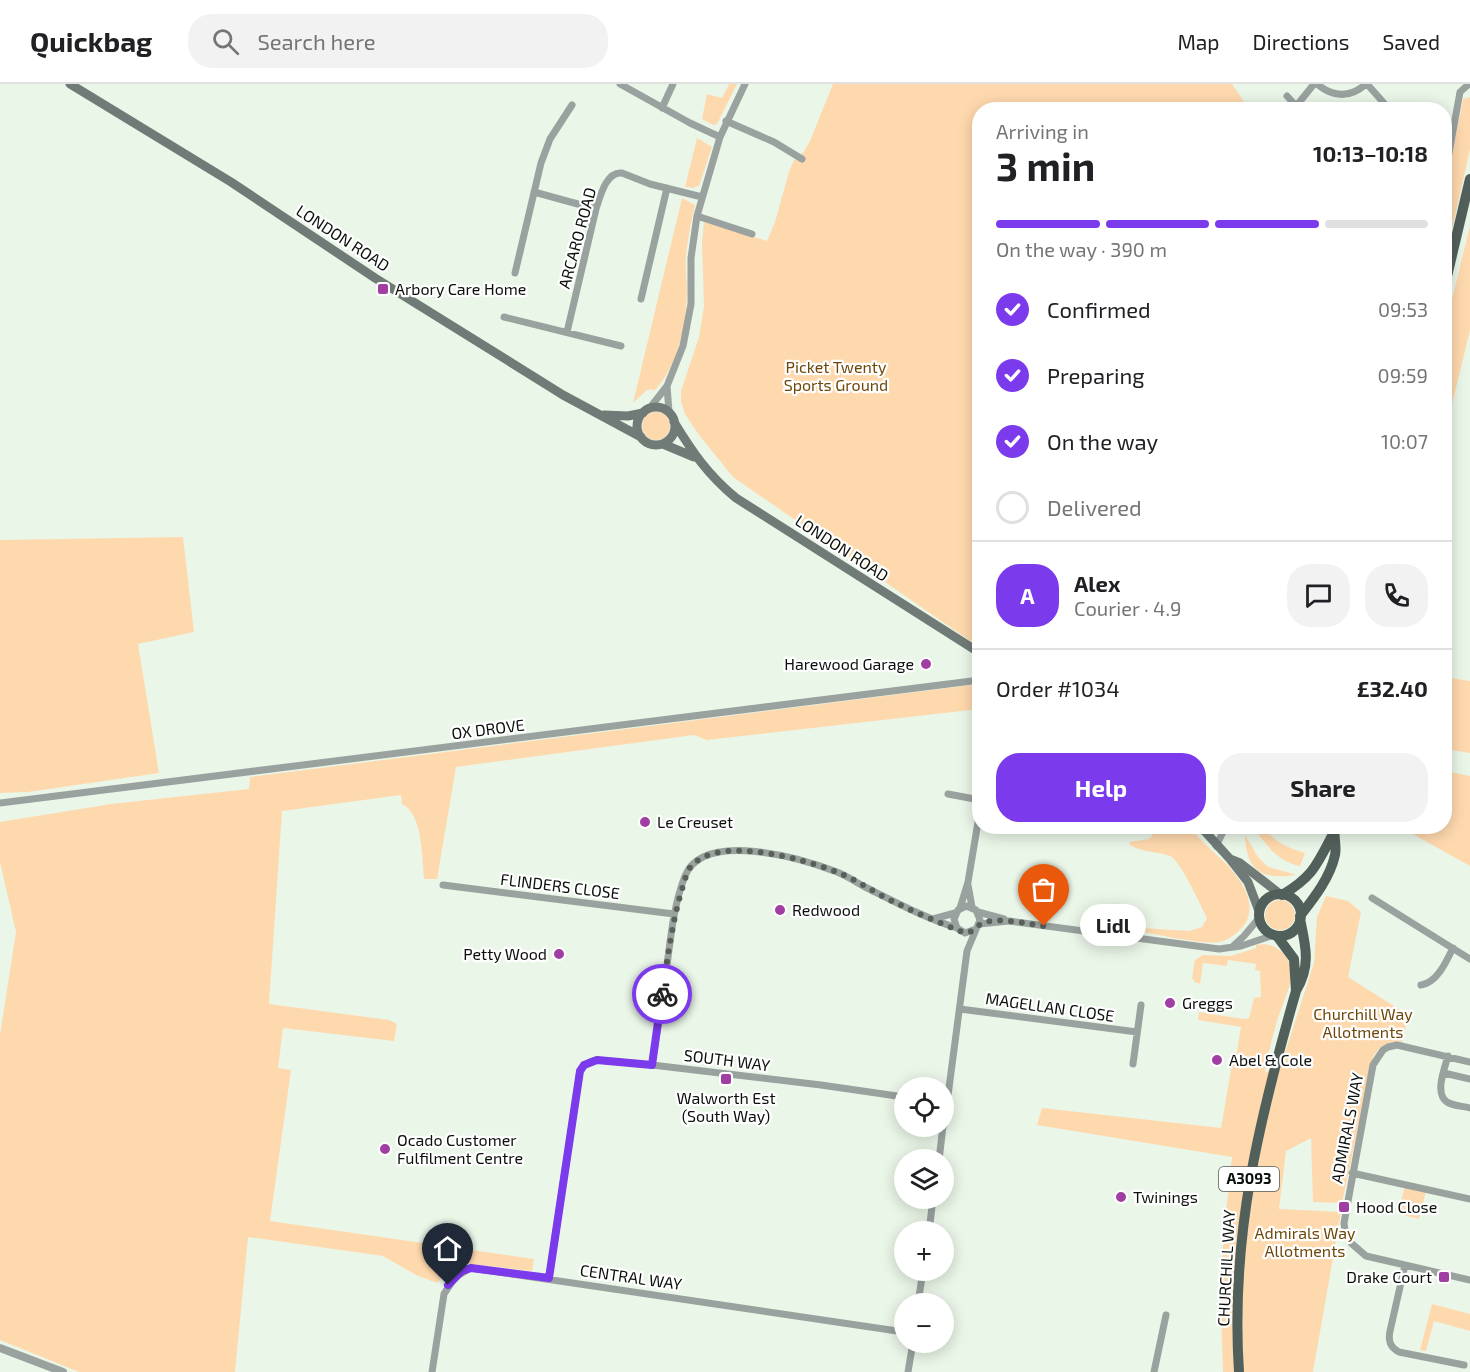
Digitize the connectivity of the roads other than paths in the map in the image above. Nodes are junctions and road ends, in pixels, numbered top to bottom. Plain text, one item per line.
1 (70, 84) edge
2 (620, 84) edge
3 (673, 84) edge
4 (745, 84) edge
5 (1316, 84) edge
6 (1367, 84) edge
7 (1469, 84) edge
8 (1287, 96) dead end
9 (1290, 102) edge
10 (1300, 102) edge
11 (1382, 102) edge
12 (572, 105) dead end
13 (662, 108) junction
14 (1452, 120) edge
15 (726, 121) junction
16 (720, 137) junction
17 (802, 159) dead end
18 (1470, 179) edge
19 (667, 188) junction
20 (534, 192) junction
21 (702, 197) junction
22 (596, 209) junction
23 (697, 216) junction
24 (752, 234) dead end
25 (1452, 255) edge
26 (515, 273) dead end
27 (641, 299) dead end
28 (504, 317) dead end
29 (567, 332) junction
30 (621, 346) dead end
31 (667, 386) junction
32 (646, 411) junction
33 (669, 412) junction
34 (601, 416) junction
35 (674, 422) junction
36 (641, 438) junction
37 (663, 444) junction
38 (696, 458) junction
39 (972, 648) edge
40 (972, 681) edge
41 (948, 794) dead end
42 (972, 798) edge
43 (0, 803) edge
44 (976, 834) edge
45 (1206, 834) edge
46 (1222, 834) edge
47 (1332, 834) edge
48 (1334, 834) edge
49 (1216, 846) junction
50 (1230, 860) junction
51 (968, 882) junction
52 (443, 885) dead end
53 (1281, 894) junction
54 (1372, 898) dead end
55 (975, 910) junction
56 (958, 911) junction
57 (674, 914) junction
58 (1259, 915) junction
59 (1300, 918) junction
60 (933, 919) junction
61 (1009, 921) junction
62 (978, 927) junction
63 (960, 930) junction
64 (1275, 935) junction
65 (1232, 947) junction
66 (1453, 948) junction
67 (967, 951) junction
68 (1470, 959) edge
69 (1420, 985) dead end
70 (1296, 991) junction
71 (1141, 1005) dead end
72 (960, 1009) junction
73 (1137, 1032) junction
74 (1448, 1056) junction
75 (1470, 1062) edge
76 (1133, 1064) dead end
77 (652, 1065) junction
78 (1444, 1073) junction
79 (949, 1077) edge
80 (1470, 1079) edge
81 (894, 1096) edge
82 (1470, 1108) edge
83 (1352, 1173) junction
84 (1470, 1199) edge
85 (1405, 1265) junction
86 (549, 1278) junction
87 (1470, 1280) edge
88 (1166, 1315) dead end
89 (894, 1330) edge
90 (0, 1348) edge
91 (911, 1353) edge
92 (1464, 1365) dead end
93 (63, 1372) edge
94 (432, 1372) edge
95 (908, 1372) edge
96 (1154, 1372) edge
97 (1239, 1372) edge

1 - 34 main road, LONDON ROAD
2 - 13 street
3 - 13 street
4 - 15 street
5 - 6 street
5 - 10 street
6 - 11 street
7 - 14 street
8 - 9 street
12 - 20 street
13 - 16 street
15 - 16 street
15 - 17 street
16 - 21 street
18 - 25 main road
19 - 21 street, ARCARO ROAD
19 - 22 street, ARCARO ROAD
19 - 27 street
20 - 22 street
20 - 26 street
21 - 23 street
22 - 29 street, ARCARO ROAD
23 - 24 street
23 - 31 street
28 - 29 street
29 - 30 street
31 - 32 street
31 - 33 street
32 - 33 main road
32 - 34 main road
32 - 36 main road
33 - 35 main road, LONDON ROAD
34 - 36 main road, LONDON ROAD
35 - 37 main road
35 - 38 main road, LONDON ROAD
36 - 37 main road, LONDON ROAD
37 - 38 main road, LONDON ROAD
38 - 39 main road, LONDON ROAD
40 - 43 street, OX DROVE
41 - 42 street
44 - 51 street
45 - 49 main road
46 - 49 street
47 - 53 main road
48 - 59 main road
49 - 50 main road
50 - 53 main road
50 - 58 main road
51 - 55 street
51 - 56 street
52 - 57 street, FLINDERS CLOSE
53 - 58 main road
53 - 59 main road
54 - 66 street
55 - 56 street
55 - 61 street
55 - 62 street
56 - 60 street
56 - 63 street
57 - 60 street
57 - 77 street
58 - 64 main road
58 - 65 street
59 - 64 main road
59 - 70 main road, CHURCHILL WAY / A3093
60 - 63 street
61 - 62 street
61 - 65 street
62 - 63 street
62 - 67 street
63 - 67 street
64 - 65 street
64 - 70 main road, CHURCHILL WAY / A3093
66 - 68 street
66 - 69 street
67 - 72 street
70 - 97 main road, CHURCHILL WAY / A3093
71 - 73 street, MAGELLAN CLOSE
72 - 73 street, MAGELLAN CLOSE
72 - 79 street
73 - 76 street, MAGELLAN CLOSE
74 - 75 street, ADMIRALS WAY
74 - 78 street
74 - 83 street, ADMIRALS WAY
77 - 81 street, SOUTH WAY
77 - 86 street, SOUTH WAY
78 - 80 street
78 - 82 street
83 - 84 street
83 - 85 street, ADMIRALS WAY
85 - 87 street, ADMIRALS WAY
85 - 92 street
86 - 89 street, CENTRAL WAY
86 - 94 street, CENTRAL WAY
88 - 96 street
90 - 93 street
91 - 95 street

